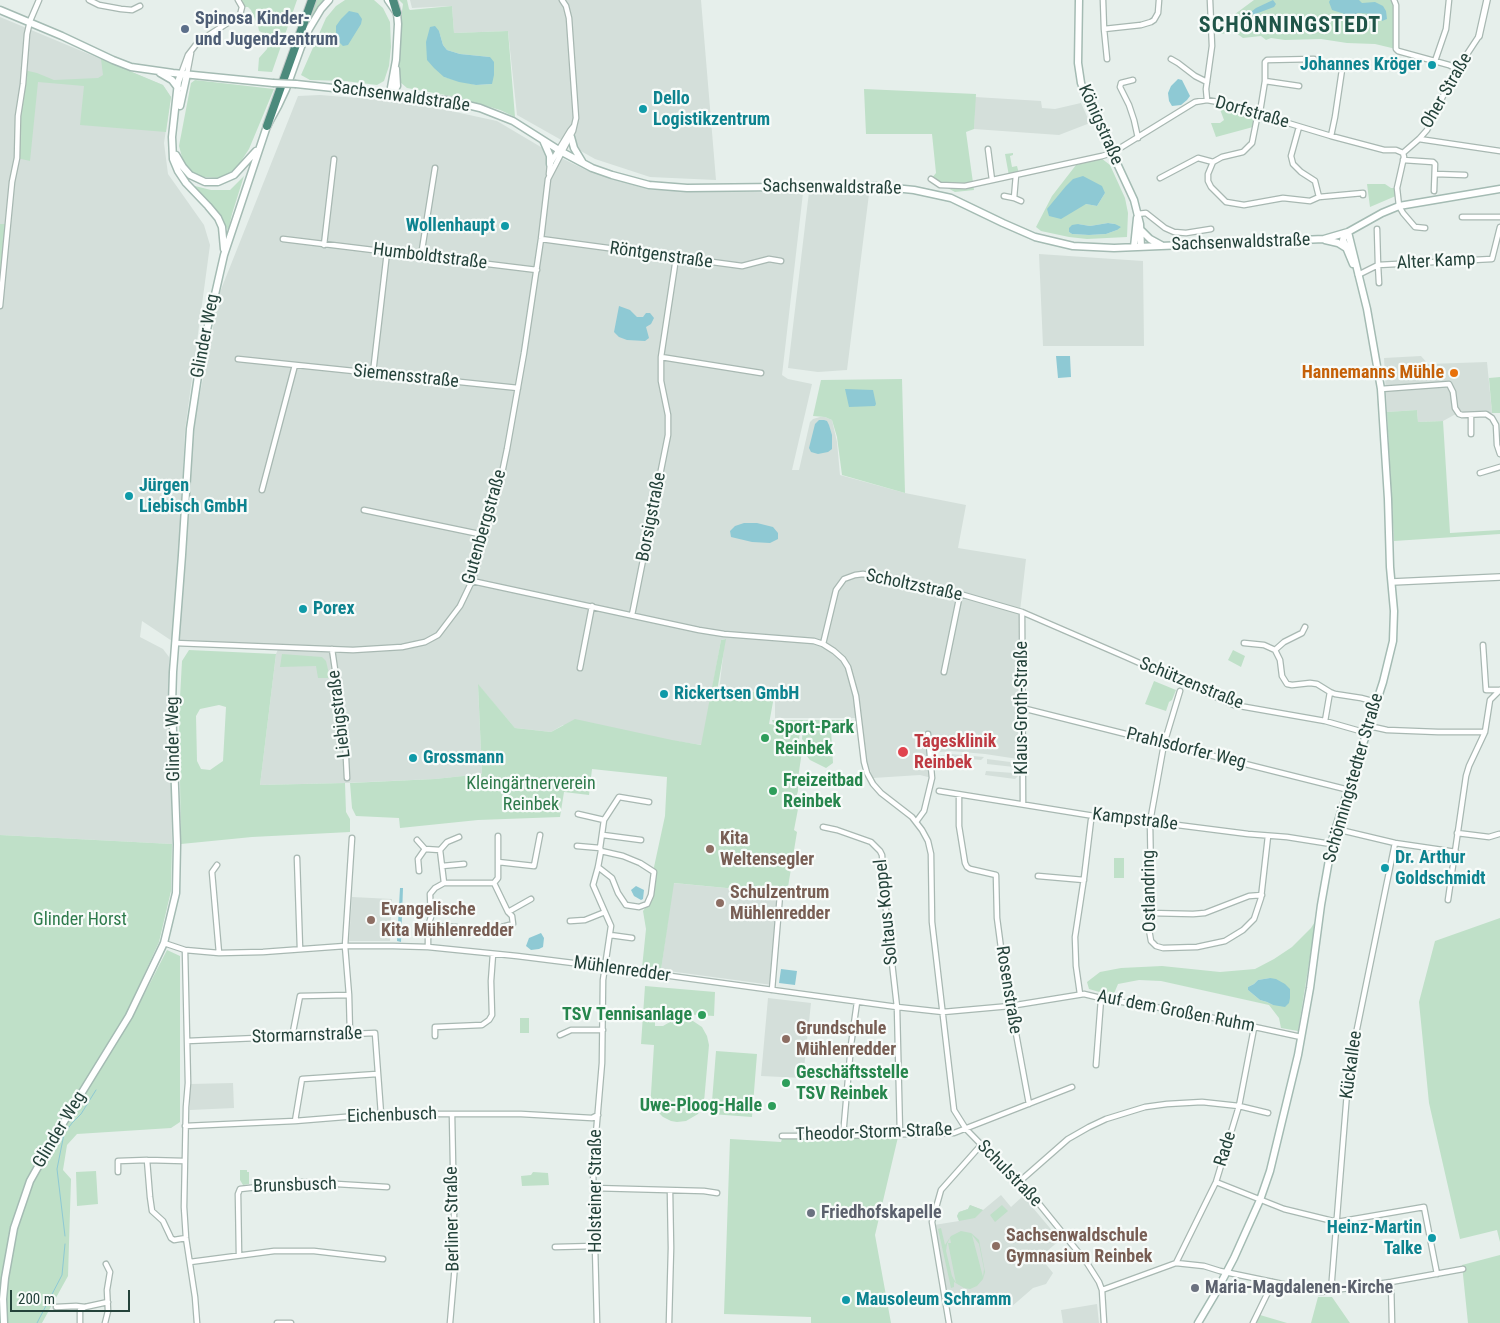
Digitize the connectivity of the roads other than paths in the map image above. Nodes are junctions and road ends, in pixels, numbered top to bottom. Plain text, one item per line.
1 (39, 0) edge
2 (88, 0) edge
3 (238, 0) edge
4 (312, 0) edge
5 (329, 0) edge
6 (388, 0) edge
7 (393, 0) edge
8 (562, 0) edge
9 (1079, 0) edge
10 (1102, 0) edge
11 (1159, 0) edge
12 (1210, 0) edge
13 (1449, 0) edge
14 (1487, 0) edge
15 (1395, 1) edge
16 (140, 6) dead end
17 (0, 10) edge
18 (396, 14) junction
19 (30, 21) junction
20 (1104, 28) junction
21 (1479, 36) joint
22 (1108, 59) dead end
23 (1171, 59) dead end
24 (1314, 59) dead end
25 (396, 60) junction
26 (1435, 61) junction
27 (1366, 64) dead end
28 (1457, 69) junction
29 (156, 71) junction
30 (184, 74) junction
31 (397, 80) junction
32 (1133, 80) dead end
33 (1265, 81) junction
34 (1207, 82) junction
35 (1299, 86) dead end
36 (178, 88) junction
37 (390, 93) junction
38 (415, 96) junction
39 (1207, 100) junction
40 (1259, 115) junction
41 (267, 126) junction
42 (574, 126) junction
43 (1299, 127) junction
44 (1331, 136) junction
45 (571, 137) junction
46 (1138, 138) junction
47 (543, 139) junction
48 (1419, 139) junction
49 (259, 148) junction
50 (988, 149) dead end
51 (560, 150) junction
52 (1500, 151) edge
53 (1112, 153) junction
54 (1402, 153) junction
55 (334, 159) dead end
56 (1403, 160) junction
57 (1213, 162) junction
58 (550, 164) junction
59 (584, 164) junction
60 (436, 168) dead end
61 (1435, 174) junction
62 (549, 175) junction
63 (1016, 175) junction
64 (1465, 176) dead end
65 (1160, 178) dead end
66 (931, 179) dead end
67 (992, 180) junction
68 (1500, 189) edge
69 (1434, 191) dead end
70 (1363, 195) dead end
71 (1004, 196) dead end
72 (1319, 197) junction
73 (1014, 198) junction
74 (1021, 201) dead end
75 (1399, 206) junction
76 (1137, 214) junction
77 (1500, 217) edge
78 (1462, 218) dead end
79 (1500, 227) edge
80 (1424, 228) dead end
81 (1141, 229) junction
82 (1211, 229) dead end
83 (1376, 229) dead end
84 (1346, 232) junction
85 (283, 239) dead end
86 (541, 239) junction
87 (1324, 240) junction
88 (324, 245) junction
89 (1162, 246) junction
90 (1138, 247) junction
91 (1346, 248) junction
92 (387, 252) junction
93 (224, 255) junction
94 (422, 256) junction
95 (676, 258) junction
96 (780, 261) dead end
97 (1378, 265) junction
98 (537, 270) junction
99 (1358, 275) junction
100 (1378, 283) dead end
101 (0, 306) edge
102 (661, 357) junction
103 (238, 359) dead end
104 (295, 365) junction
105 (373, 373) junction
106 (761, 373) dead end
107 (518, 388) junction
108 (1381, 389) junction
109 (1471, 415) junction
110 (1471, 434) dead end
111 (1500, 454) edge
112 (1500, 467) edge
113 (1480, 473) dead end
114 (262, 490) dead end
115 (364, 510) dead end
116 (484, 535) junction
117 (1500, 576) edge
118 (472, 581) junction
119 (1392, 582) junction
120 (960, 594) junction
121 (592, 606) junction
122 (1022, 612) junction
123 (632, 615) junction
124 (1304, 627) dead end
125 (175, 643) junction
126 (1244, 643) dead end
127 (822, 644) junction
128 (1483, 645) dead end
129 (332, 649) junction
130 (1275, 650) junction
131 (580, 668) dead end
132 (944, 672) dead end
133 (1500, 690) edge
134 (1180, 691) dead end
135 (1330, 692) junction
136 (1376, 702) junction
137 (1022, 708) junction
138 (1325, 721) junction
139 (1368, 730) junction
140 (1485, 732) junction
141 (928, 734) dead end
142 (1164, 744) junction
143 (347, 778) dead end
144 (1349, 790) junction
145 (938, 791) dead end
146 (959, 795) junction
147 (649, 802) dead end
148 (1023, 804) junction
149 (578, 814) dead end
150 (1094, 816) junction
151 (604, 820) junction
152 (916, 822) junction
153 (1150, 822) junction
154 (823, 827) dead end
155 (1336, 829) junction
156 (1457, 833) junction
157 (1499, 834) edge
158 (540, 835) dead end
159 (602, 835) junction
160 (498, 836) dead end
161 (1268, 836) junction
162 (459, 837) dead end
163 (352, 838) dead end
164 (417, 840) dead end
165 (641, 840) dead end
166 (1395, 843) junction
167 (1331, 844) junction
168 (576, 846) dead end
169 (425, 849) junction
170 (600, 849) junction
171 (440, 850) junction
172 (1456, 852) junction
173 (296, 858) dead end
174 (498, 862) junction
175 (464, 864) dead end
176 (217, 865) dead end
177 (442, 866) junction
178 (598, 867) junction
179 (419, 872) dead end
180 (1038, 876) dead end
181 (1084, 880) junction
182 (444, 883) junction
183 (494, 883) junction
184 (1262, 895) junction
185 (780, 896) dead end
186 (531, 900) dead end
187 (1448, 900) dead end
188 (508, 912) junction
189 (605, 912) junction
190 (1149, 913) junction
191 (570, 921) dead end
192 (428, 926) junction
193 (456, 927) dead end
194 (473, 929) dead end
195 (610, 935) junction
196 (632, 938) dead end
197 (164, 944) junction
198 (345, 946) junction
199 (428, 948) junction
200 (300, 949) junction
201 (185, 950) junction
202 (219, 953) junction
203 (493, 954) junction
204 (605, 967) junction
205 (772, 990) junction
206 (1080, 994) junction
207 (349, 995) junction
208 (1101, 999) junction
209 (857, 1002) junction
210 (1010, 1006) junction
211 (897, 1007) junction
212 (944, 1012) junction
213 (1254, 1028) junction
214 (603, 1030) junction
215 (350, 1034) junction
216 (560, 1035) dead end
217 (435, 1036) dead end
218 (292, 1037) junction
219 (1301, 1038) junction
220 (187, 1042) junction
221 (1096, 1065) dead end
222 (378, 1074) junction
223 (1072, 1087) dead end
224 (1029, 1104) junction
225 (1239, 1106) junction
226 (1268, 1113) dead end
227 (381, 1114) junction
228 (452, 1114) junction
229 (598, 1115) junction
230 (295, 1121) junction
231 (185, 1126) junction
232 (966, 1129) junction
233 (900, 1134) junction
234 (782, 1136) dead end
235 (843, 1136) junction
236 (981, 1145) junction
237 (147, 1160) junction
238 (184, 1161) junction
239 (118, 1172) dead end
240 (1019, 1182) junction
241 (1216, 1182) junction
242 (388, 1187) dead end
243 (593, 1188) junction
244 (670, 1191) junction
245 (717, 1193) dead end
246 (1260, 1200) junction
247 (1337, 1222) junction
248 (186, 1238) junction
249 (595, 1246) junction
250 (555, 1247) dead end
251 (240, 1255) junction
252 (383, 1259) dead end
253 (190, 1262) junction
254 (1176, 1263) junction
255 (106, 1264) dead end
256 (1463, 1269) dead end
257 (1227, 1272) junction
258 (1437, 1274) junction
259 (1273, 1282) junction
260 (1391, 1282) junction
261 (1102, 1290) junction
262 (1331, 1291) junction
263 (3, 1299) junction
264 (108, 1302) junction
265 (56, 1307) dead end
266 (85, 1307) junction
267 (0, 1321) edge
268 (4, 1323) edge
269 (80, 1323) edge
270 (105, 1323) edge
271 (197, 1323) edge
272 (277, 1323) edge
273 (292, 1323) edge
274 (450, 1323) edge
275 (597, 1323) edge
276 (669, 1323) edge
277 (950, 1323) edge
278 (1104, 1323) edge
279 (1198, 1323) edge
280 (1253, 1323) edge
281 (1392, 1323) edge

1 - 19 street
2 - 16 street
3 - 30 street
4 - 41 highway
5 - 41 main road, Glinder Weg
6 - 18 main road
7 - 18 highway
8 - 42 street
9 - 53 main road, Königstraße
10 - 20 street
11 - 20 street
12 - 34 street
13 - 26 street
14 - 21 street, Oher Straße
15 - 26 street
17 - 19 main road, Sachsenwaldstraße
18 - 25 main road
19 - 29 main road, Sachsenwaldstraße
19 - 101 street
20 - 22 street
21 - 28 street, Oher Straße
23 - 34 street
24 - 33 street
25 - 31 main road
25 - 37 main road
26 - 28 street
27 - 44 street
28 - 48 street, Oher Straße
29 - 30 main road, Sachsenwaldstraße
29 - 36 main road
30 - 36 main road
30 - 37 main road, Sachsenwaldstraße, bridge
30 - 49 main road
31 - 37 main road
31 - 38 main road
32 - 46 street
33 - 35 street
33 - 40 street
34 - 39 street
36 - 93 main road
37 - 38 main road, Sachsenwaldstraße
38 - 47 main road, Sachsenwaldstraße
39 - 40 street, Dorfstraße
39 - 46 street, Dorfstraße
40 - 43 street, Dorfstraße
40 - 57 street
41 - 49 main road, Glinder Weg
42 - 45 street
42 - 51 street
43 - 44 street, Dorfstraße
43 - 72 street
44 - 54 street, Dorfstraße
45 - 51 street
45 - 59 main road
46 - 53 street, Dorfstraße
47 - 51 main road, Sachsenwaldstraße
47 - 58 main road
48 - 52 street
48 - 54 street, Oher Straße
49 - 93 main road, Glinder Weg
50 - 67 street
51 - 58 street
51 - 59 main road, Sachsenwaldstraße
51 - 62 street, Gutenbergstraße
53 - 63 street, Dorfstraße
53 - 76 main road, Königstraße
54 - 56 street
55 - 88 street
56 - 61 street
56 - 75 street
57 - 65 street
57 - 72 street
58 - 62 street
59 - 90 main road, Sachsenwaldstraße
60 - 94 street
61 - 64 street
61 - 69 street
62 - 86 street, Gutenbergstraße
63 - 67 street, Dorfstraße
63 - 73 street
66 - 67 street, Dorfstraße
68 - 75 main road, Sachsenwaldstraße
70 - 72 street
71 - 73 street
73 - 74 street
75 - 80 street
75 - 84 main road, Sachsenwaldstraße
76 - 81 main road, Königstraße
76 - 82 street
76 - 90 main road
77 - 78 street
79 - 97 street, Alter Kamp
81 - 89 main road
81 - 90 main road, Königstraße
83 - 97 street
84 - 87 main road, Sachsenwaldstraße
84 - 91 main road
84 - 99 main road, Schönningstedter Straße
85 - 88 street, Humboldtstraße
86 - 95 street, Röntgenstraße
86 - 98 street, Gutenbergstraße
87 - 89 main road, Sachsenwaldstraße
87 - 91 main road
88 - 92 street, Humboldtstraße
89 - 90 main road, Sachsenwaldstraße
91 - 99 main road
92 - 94 street, Humboldtstraße
92 - 105 street
93 - 125 main road, Glinder Weg
94 - 98 street, Humboldtstraße
95 - 96 street, Röntgenstraße
95 - 102 street, Borsigstraße
97 - 99 street
97 - 100 street
98 - 107 street, Gutenbergstraße
99 - 108 main road, Schönningstedter Straße
102 - 106 street
102 - 123 street, Borsigstraße
103 - 104 street, Siemensstraße
104 - 105 street, Siemensstraße
104 - 114 street
105 - 107 street, Siemensstraße
107 - 116 street, Gutenbergstraße
108 - 109 street
108 - 119 main road, Schönningstedter Straße
109 - 110 street
109 - 111 street
112 - 113 street
115 - 116 street
116 - 118 street, Gutenbergstraße
117 - 119 street
118 - 121 street
118 - 129 street, Gutenbergstraße
119 - 136 main road, Schönningstedter Straße
120 - 122 street, Scholtzstraße
120 - 127 street, Scholtzstraße
120 - 132 street
121 - 123 street
121 - 131 street
122 - 137 street, Klaus-Groth-Straße
122 - 138 street, Schützenstraße
123 - 127 street
124 - 130 street
125 - 129 street, Gutenbergstraße
125 - 197 main road, Glinder Weg
126 - 130 street
127 - 152 street, Schulstraße
128 - 133 street
129 - 143 street, Liebigstraße
130 - 135 street
133 - 140 street
134 - 142 street, Ostlandring
135 - 136 street
135 - 138 street
136 - 139 main road, Schönningstedter Straße
137 - 142 street, Prahlsdorfer Weg
137 - 148 street, Klaus-Groth-Straße
138 - 139 street, Schützenstraße
139 - 140 street, Schützenstraße
139 - 144 main road, Schönningstedter Straße
140 - 156 street
141 - 152 street
142 - 144 street, Prahlsdorfer Weg
142 - 153 street, Ostlandring
144 - 155 main road, Schönningstedter Straße
145 - 146 street, Kampstraße
146 - 148 street, Kampstraße
146 - 210 street, Rosenstraße
147 - 151 street
148 - 150 street, Kampstraße
149 - 151 street
150 - 153 street, Kampstraße
150 - 181 street, Auf dem Großen Ruhm
151 - 159 street
152 - 212 street, Schulstraße
153 - 161 street, Kampstraße
153 - 190 street, Ostlandring
154 - 211 street, Soltaus Koppel
155 - 166 street
155 - 167 main road, Schönningstedter Straße
156 - 157 street
156 - 172 street
158 - 174 street
159 - 165 street
159 - 170 street
160 - 174 street
161 - 167 street, Kampstraße
161 - 184 street, Ostlandring
162 - 171 street
163 - 198 street
164 - 169 street
166 - 172 street
166 - 247 street, Kückallee
167 - 219 main road, Schönningstedter Straße
168 - 170 street
169 - 171 street
169 - 179 street
170 - 178 street
170 - 178 street
171 - 177 street
172 - 187 street
173 - 200 street
174 - 183 street
175 - 177 street
176 - 202 street
177 - 182 street
178 - 189 street
180 - 181 street
181 - 206 street, Auf dem Großen Ruhm
182 - 183 street
182 - 192 street
183 - 188 street
184 - 190 street
184 - 190 street, Ostlandring
185 - 205 street
186 - 188 street
188 - 194 street
189 - 191 street
189 - 195 street
192 - 193 street
192 - 199 street
195 - 196 street
195 - 204 street, Holsteiner Straße
197 - 201 street, Mühlenredder
197 - 263 main road, Glinder Weg
198 - 199 street, Mühlenredder
198 - 200 street, Mühlenredder
198 - 207 street
199 - 203 street, Mühlenredder
200 - 202 street, Mühlenredder
201 - 202 street, Mühlenredder
201 - 220 street
203 - 204 street, Mühlenredder
203 - 217 street
204 - 205 street, Mühlenredder
204 - 214 street, Holsteiner Straße
205 - 209 street, Mühlenredder
206 - 208 street, Auf dem Großen Ruhm
206 - 210 street, Mühlenredder
207 - 215 street
207 - 218 street
208 - 213 street, Auf dem Großen Ruhm
208 - 221 street
209 - 211 street, Mühlenredder
209 - 235 street
210 - 212 street, Mühlenredder
210 - 224 street, Rosenstraße
211 - 212 street, Mühlenredder
211 - 233 street, Soltaus Koppel
212 - 232 street, Schulstraße
213 - 219 street, Auf dem Großen Ruhm
213 - 225 street, Rade
214 - 216 street
214 - 229 street, Holsteiner Straße
215 - 218 street, Stormarnstraße
215 - 222 street, Stormarnstraße
218 - 220 street, Stormarnstraße
219 - 246 main road, Schönningstedter Straße
220 - 231 street
222 - 227 street, Stormarnstraße
222 - 230 street
223 - 224 street, Theodor-Storm-Straße
224 - 232 street, Theodor-Storm-Straße
225 - 226 street
225 - 240 street
225 - 241 street, Rade
227 - 228 street, Eichenbusch
227 - 230 street, Eichenbusch
228 - 229 street, Eichenbusch
228 - 274 street, Berliner Straße
229 - 243 street, Holsteiner Straße
230 - 231 street, Eichenbusch
231 - 238 street
232 - 233 street, Theodor-Storm-Straße
232 - 236 street, Schulstraße
233 - 235 street, Theodor-Storm-Straße
234 - 235 street, Theodor-Storm-Straße
236 - 240 street, Schulstraße
236 - 277 street
237 - 238 street
237 - 239 street
237 - 248 street
238 - 248 street
240 - 261 street, Schulstraße
241 - 246 street
241 - 254 street, Rade
242 - 251 street, Brunsbusch
243 - 244 street
243 - 249 street, Holsteiner Straße
244 - 245 street
244 - 276 street
246 - 247 street
246 - 257 main road, Schönningstedter Straße
247 - 258 street
247 - 262 street, Kückallee
248 - 253 street
249 - 250 street
249 - 275 street, Holsteiner Straße
251 - 252 street
251 - 253 street
253 - 271 street
254 - 257 street
254 - 261 street
255 - 264 street
256 - 258 street
257 - 259 street
257 - 279 main road, Schönningstedter Straße
258 - 260 street
259 - 262 street
259 - 280 street
260 - 262 street
260 - 281 street
261 - 278 street, Schulstraße
263 - 267 main road
263 - 268 main road, Glinder Weg
264 - 266 street
264 - 270 street
265 - 266 street
266 - 269 street
272 - 273 street

